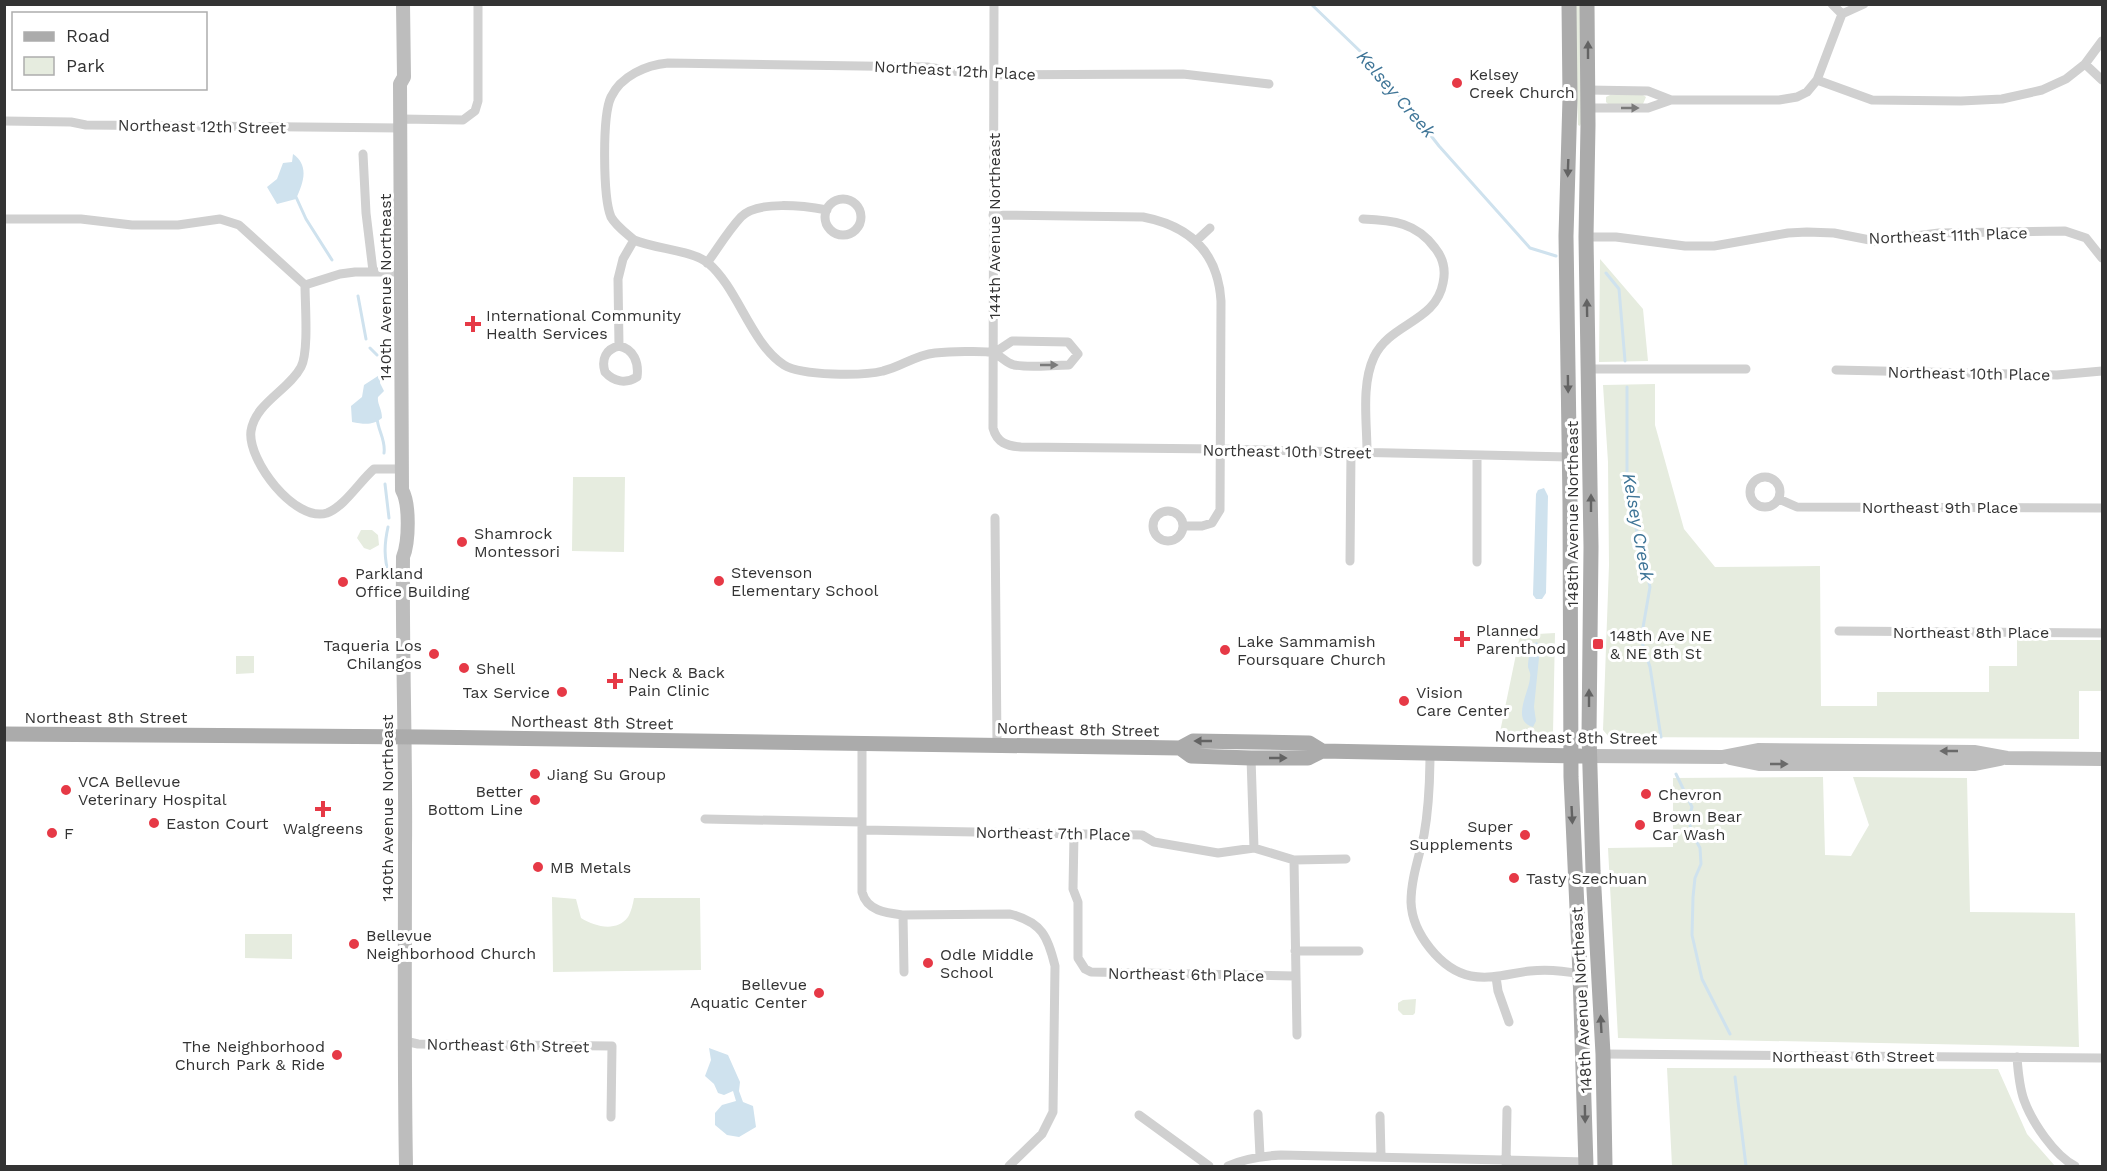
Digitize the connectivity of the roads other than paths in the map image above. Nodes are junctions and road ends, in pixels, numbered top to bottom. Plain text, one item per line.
1 (395, 4) edge
2 (404, 4) edge
3 (994, 4) edge
4 (1569, 4) edge
5 (1587, 4) edge
6 (1832, 4) edge
7 (1864, 4) edge
8 (478, 6) dead end
9 (1842, 14) junction
10 (2103, 41) edge
11 (2085, 64) junction
12 (994, 75) junction
13 (1817, 80) junction
14 (2103, 80) edge
15 (400, 84) junction
16 (1269, 84) dead end
17 (1588, 90) junction
18 (1570, 98) junction
19 (1671, 100) junction
20 (1588, 108) junction
21 (4, 121) edge
22 (401, 123) junction
23 (1588, 125) junction
24 (363, 154) dead end
25 (827, 210) dead end
26 (993, 215) junction
27 (4, 219) edge
28 (1363, 219) dead end
29 (1210, 228) dead end
30 (1586, 237) junction
31 (634, 240) junction
32 (1196, 241) junction
33 (2103, 258) edge
34 (707, 263) junction
35 (373, 272) junction
36 (401, 272) junction
37 (305, 285) junction
38 (620, 346) dead end
39 (994, 353) junction
40 (1588, 369) junction
41 (1746, 369) dead end
42 (1836, 370) dead end
43 (2103, 372) edge
44 (1004, 444) joint
45 (1220, 449) junction
46 (1351, 452) junction
47 (1366, 452) junction
48 (1477, 455) junction
49 (1569, 457) junction
50 (402, 470) junction
51 (1779, 499) dead end
52 (1570, 503) junction
53 (2103, 508) edge
54 (995, 518) dead end
55 (1183, 526) dead end
56 (1591, 547) junction
57 (1350, 561) dead end
58 (1477, 562) dead end
59 (1839, 631) dead end
60 (2103, 633) edge
61 (4, 734) edge
62 (404, 737) junction
63 (862, 744) junction
64 (997, 746) junction
65 (1180, 748) junction
66 (1322, 751) junction
67 (1430, 752) junction
68 (1570, 756) junction
69 (1589, 756) junction
70 (1251, 758) junction
71 (2103, 759) edge
72 (705, 819) dead end
73 (862, 826) junction
74 (1074, 834) junction
75 (1254, 848) junction
76 (1294, 860) junction
77 (1346, 860) dead end
78 (903, 915) junction
79 (1579, 945) junction
80 (1296, 951) junction
81 (1359, 951) dead end
82 (904, 972) dead end
83 (1580, 974) junction
84 (1295, 976) junction
85 (1496, 977) junction
86 (1599, 987) junction
87 (1509, 1022) dead end
88 (1297, 1035) dead end
89 (405, 1041) junction
90 (1603, 1054) junction
91 (2018, 1057) junction
92 (2103, 1058) edge
93 (1507, 1110) dead end
94 (1258, 1114) dead end
95 (1139, 1115) dead end
96 (1380, 1116) dead end
97 (610, 1117) dead end
98 (1260, 1156) junction
99 (1381, 1156) junction
100 (1506, 1164) edge
101 (1586, 1164) edge
102 (406, 1167) edge
103 (1009, 1167) edge
104 (1209, 1167) edge
105 (1228, 1167) edge
106 (1605, 1167) edge
107 (2075, 1167) edge

1 - 15 main road, 140th Avenue Northeast
2 - 15 main road, 140th Avenue Northeast
3 - 12 street, 144th Avenue Northeast
4 - 18 main road, 148th Avenue Northeast
17 -> 5 main road, 148th Avenue Northeast
6 - 9 street
7 - 9 street
8 - 22 street, Northeast 12th Street
9 - 13 street
10 - 11 street
11 - 13 street
11 - 14 street
12 - 16 street, Northeast 12th Place
12 - 26 street, 144th Avenue Northeast
12 - 31 street, Northeast 12th Place
13 - 19 street
15 - 22 main road, 140th Avenue Northeast
17 - 19 street
17 - 20 main road, 148th Avenue Northeast
18 - 23 main road
18 -> 49 main road, 148th Avenue Northeast
20 -> 19 street
20 - 23 main road, 148th Avenue Northeast
21 - 22 street, Northeast 12th Street
22 - 36 main road, 140th Avenue Northeast
23 - 30 main road, 148th Avenue Northeast
24 - 35 street
25 - 34 street
26 - 32 street
26 - 39 street, 144th Avenue Northeast
27 - 37 street
28 - 47 street
29 - 32 street
30 - 33 street, Northeast 11th Place
40 -> 30 main road, 148th Avenue Northeast
31 - 34 street
31 - 38 street
32 - 45 street
34 - 39 street
35 - 36 street
35 - 37 street
36 - 50 main road, 140th Avenue Northeast
37 - 50 street
39 -> 39 street
39 - 44 street, 144th Avenue Northeast
40 - 41 street
56 -> 40 main road, 148th Avenue Northeast
42 - 43 street, Northeast 10th Place
44 - 45 street, Northeast 10th Street
45 - 46 street, Northeast 10th Street
45 - 55 street
46 - 47 street, Northeast 10th Street
46 - 57 street
47 - 48 street, Northeast 10th Street
48 - 49 street, Northeast 10th Street
48 - 58 street
49 - 52 main road, 148th Avenue Northeast
50 - 62 main road, 140th Avenue Northeast
51 - 53 street, Northeast 9th Place
52 - 56 main road
52 - 68 main road, 148th Avenue Northeast
54 - 64 street
69 -> 56 main road, 148th Avenue Northeast
59 - 60 street, Northeast 8th Place
61 - 62 main road, Northeast 8th Street
62 - 63 main road, Northeast 8th Street
62 - 89 main road, 140th Avenue Northeast
63 - 64 main road, Northeast 8th Street
63 - 73 street
64 - 65 main road, Northeast 8th Street
66 -> 65 main road, Northeast 8th Street
65 - 70 main road, Northeast 8th Street
66 - 67 main road, Northeast 8th Street
70 -> 66 main road, Northeast 8th Street
67 - 68 main road, Northeast 8th Street
67 - 85 street
68 - 69 main road, Northeast 8th Street
68 -> 79 main road, 148th Avenue Northeast
69 - 71 main road, Northeast 8th Street
69 - 86 main road, 148th Avenue Northeast
70 - 75 street
72 - 73 street, Northeast 7th Place
73 - 74 street, Northeast 7th Place
73 - 78 street
74 - 75 street, Northeast 7th Place
74 - 84 street, Northeast 6th Place
75 - 76 street, Northeast 7th Place
76 - 77 street, Northeast 7th Place
76 - 80 street
78 - 82 street
78 - 103 street
79 - 83 main road, 148th Avenue Northeast
79 - 86 main road
80 - 81 street
80 - 84 street
83 - 85 street
83 -> 101 main road, 148th Avenue Northeast
84 - 88 street
85 - 87 street
90 -> 86 main road, 148th Avenue Northeast
89 - 97 street, Northeast 6th Street
89 - 102 main road, 140th Avenue Northeast
90 - 91 street, Northeast 6th Street
90 - 106 main road, 148th Avenue Northeast
91 - 92 street, Northeast 6th Street
91 - 107 street
93 - 100 street
94 - 98 street
95 - 104 street
96 - 99 street
98 - 99 street
98 - 105 street
99 - 100 street
100 - 101 street

